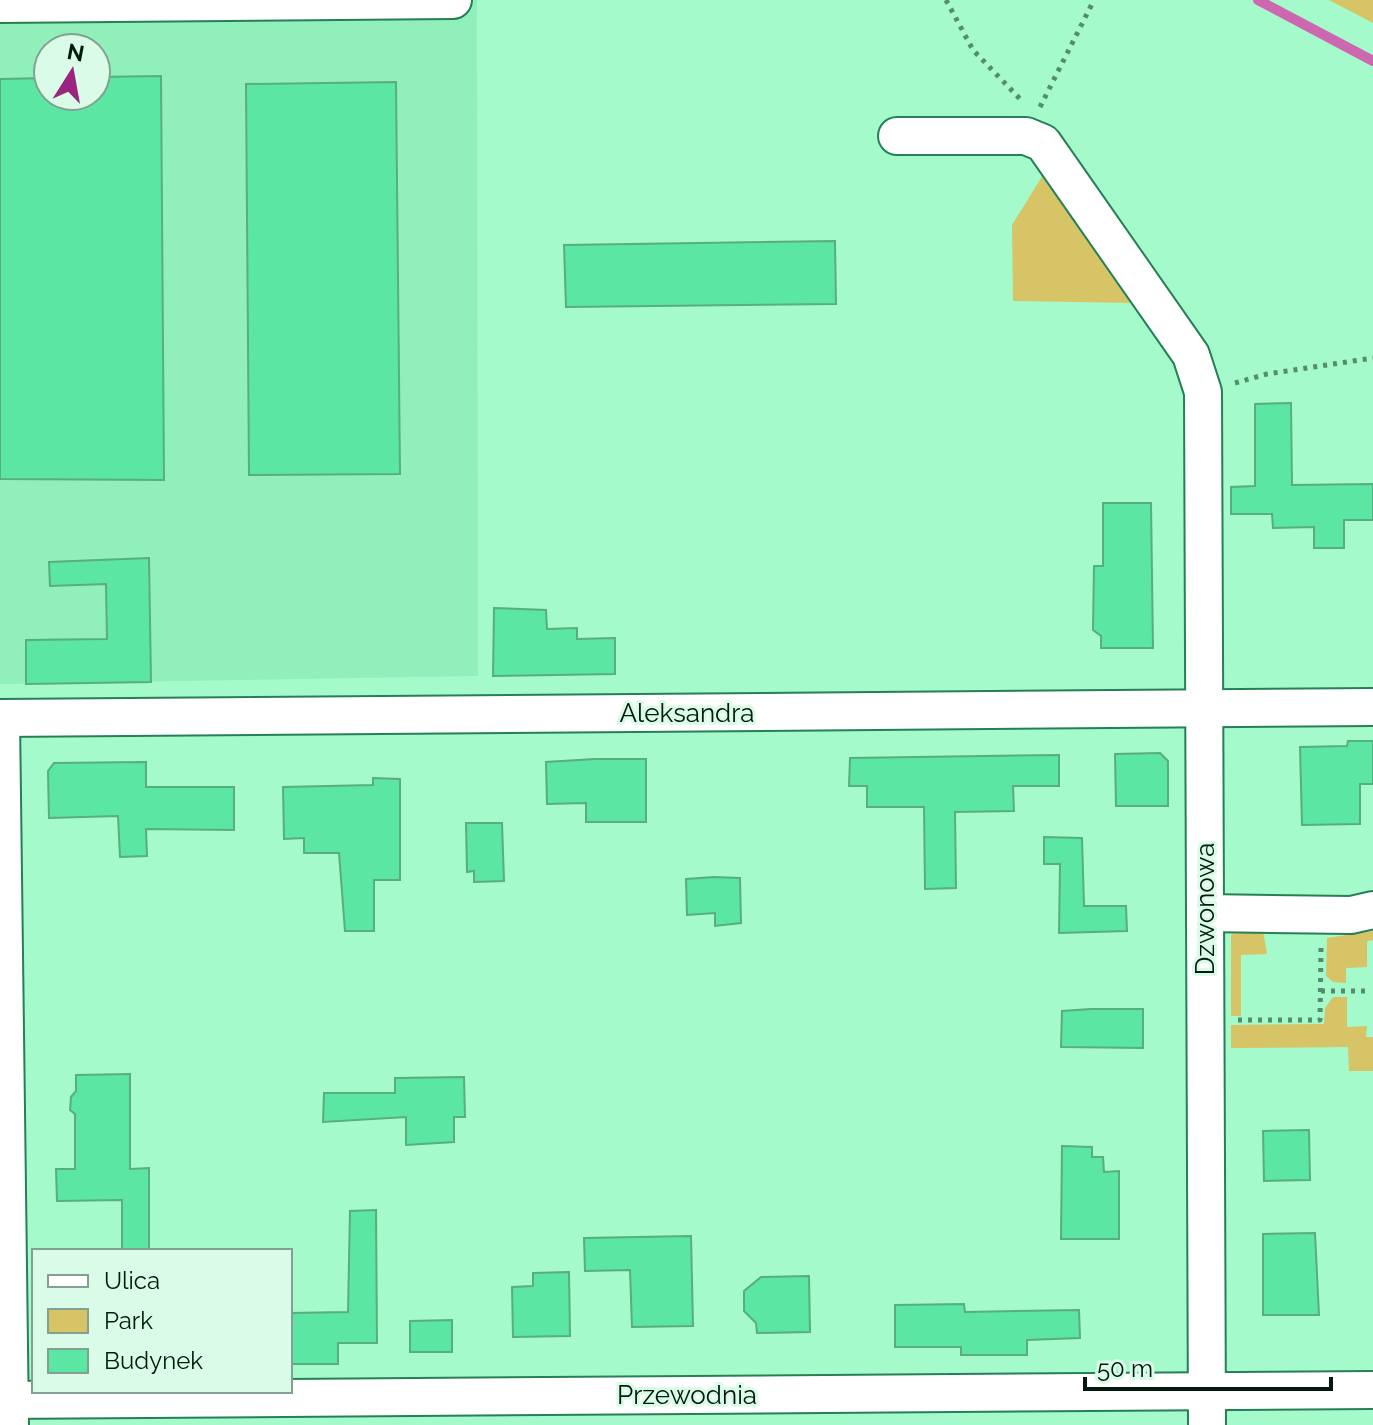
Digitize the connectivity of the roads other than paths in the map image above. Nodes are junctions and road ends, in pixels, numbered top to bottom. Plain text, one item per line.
1 (453, 0) edge
2 (0, 4) edge
3 (897, 136) dead end
4 (1373, 707) edge
5 (1205, 709) junction
6 (0, 718) edge
7 (1373, 910) edge
8 (1205, 913) junction
9 (1373, 1390) edge
10 (7, 1408) edge
11 (1207, 1408) edge

1 - 2 street
3 - 5 street, Dzwonowa
4 - 5 street, Aleksandra
5 - 6 street, Aleksandra
5 - 8 street, Dzwonowa
6 - 10 street
7 - 8 street
8 - 11 street, Dzwonowa
9 - 11 street, Przewodnia
10 - 11 street, Przewodnia

